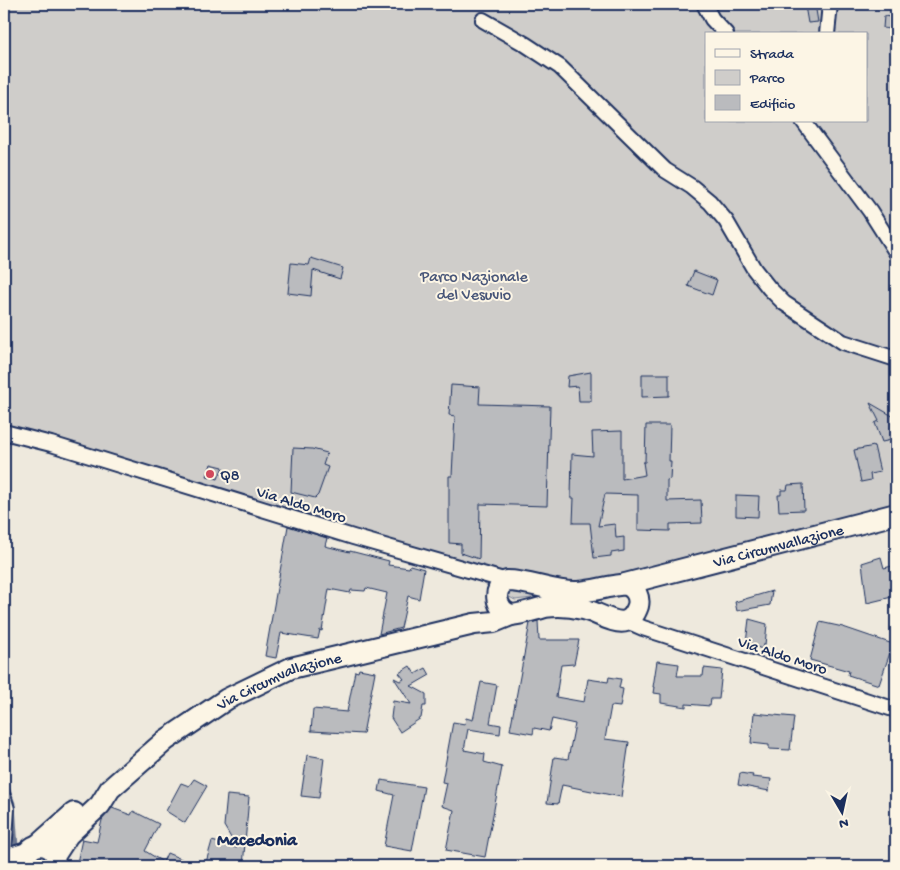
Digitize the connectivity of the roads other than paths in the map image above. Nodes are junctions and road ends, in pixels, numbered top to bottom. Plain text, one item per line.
1 (704, 4) edge
2 (830, 4) edge
3 (483, 20) dead end
4 (724, 32) edge
5 (827, 32) edge
6 (804, 122) edge
7 (896, 252) edge
8 (896, 359) edge
9 (4, 432) edge
10 (896, 514) edge
11 (503, 598) junction
12 (632, 602) junction
13 (658, 631) junction
14 (896, 710) edge
15 (4, 799) edge
16 (4, 853) edge
17 (40, 857) edge
18 (4, 860) edge

1 - 4 street
2 - 5 street
3 - 8 street
6 - 7 street
9 - 11 street, Via Aldo Moro
10 - 12 main road, Via Circumvallazione
11 - 12 main road
11 - 12 main road
11 - 17 main road, Via Circumvallazione
12 - 13 street, Via Aldo Moro
12 - 13 street
13 - 14 street, Via Aldo Moro
15 - 16 street
16 - 18 street
17 - 18 main road

